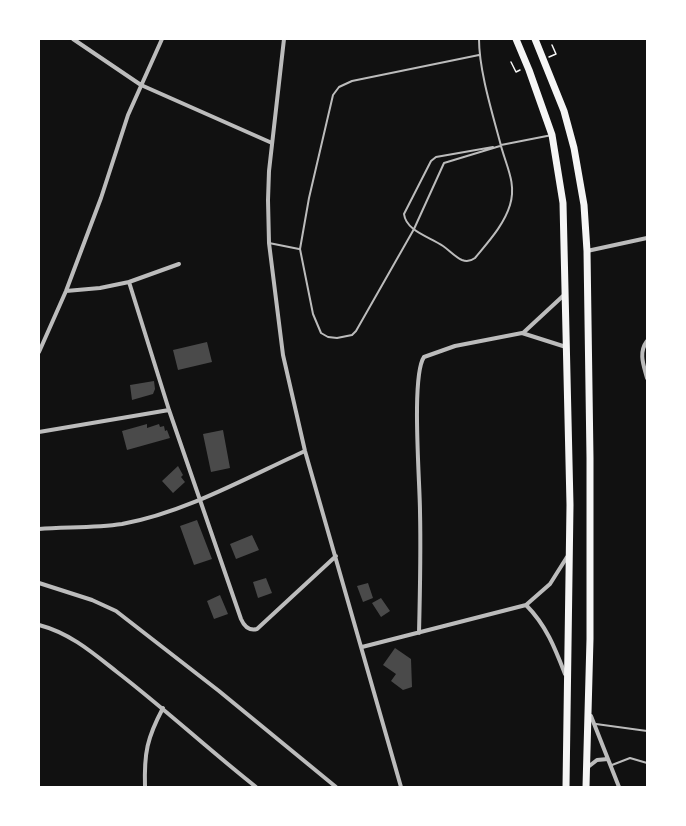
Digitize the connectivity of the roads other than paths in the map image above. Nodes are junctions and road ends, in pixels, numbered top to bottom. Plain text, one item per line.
1 (73, 39) edge
2 (162, 39) edge
3 (284, 39) edge
4 (479, 39) edge
5 (516, 39) edge
6 (536, 39) edge
7 (479, 55) junction
8 (141, 85) junction
9 (552, 135) junction
10 (272, 143) junction
11 (500, 146) junction
12 (414, 230) junction
13 (647, 238) edge
14 (269, 243) junction
15 (300, 249) junction
16 (587, 251) junction
17 (179, 264) dead end
18 (129, 282) junction
19 (66, 291) junction
20 (566, 294) junction
21 (522, 333) junction
22 (647, 341) edge
23 (566, 347) junction
24 (39, 352) edge
25 (647, 378) edge
26 (169, 410) junction
27 (39, 432) edge
28 (305, 451) junction
29 (200, 499) junction
30 (39, 529) edge
31 (570, 553) junction
32 (336, 556) junction
33 (39, 583) edge
34 (526, 605) junction
35 (39, 625) edge
36 (419, 633) junction
37 (362, 648) junction
38 (567, 679) junction
39 (163, 708) junction
40 (590, 712) junction
41 (593, 724) junction
42 (647, 730) edge
43 (609, 759) junction
44 (647, 763) edge
45 (612, 765) junction
46 (586, 772) junction
47 (145, 787) edge
48 (256, 787) edge
49 (336, 787) edge
50 (401, 787) edge
51 (566, 787) edge
52 (586, 787) edge
53 (619, 787) edge

1 - 8 street
2 - 8 street
3 - 10 street
4 - 7 lane
5 - 9 highway
6 - 16 highway
7 - 11 lane
7 - 15 lane
8 - 10 street
8 - 19 street
9 - 11 lane
9 - 20 highway
10 - 14 street
11 - 12 lane
11 - 12 lane
11 - 12 lane
12 - 15 lane
13 - 16 street
14 - 15 lane
14 - 28 street
16 - 40 highway
17 - 18 street
18 - 19 street
18 - 26 street
19 - 24 street
20 - 21 street
20 - 23 highway
21 - 23 street
21 - 36 street
22 - 25 street
23 - 31 highway
26 - 27 street
26 - 29 street
28 - 29 street
28 - 32 street
29 - 30 street
29 - 32 street
31 - 34 street
31 - 38 highway
32 - 37 street
33 - 49 street
34 - 36 street
34 - 38 street
35 - 39 street
36 - 37 street
37 - 50 street
38 - 51 highway
39 - 47 street
39 - 48 street
40 - 41 street
40 - 46 highway
41 - 42 lane
41 - 43 street
43 - 45 street
43 - 46 street
44 - 45 lane
45 - 53 street
46 - 52 highway

